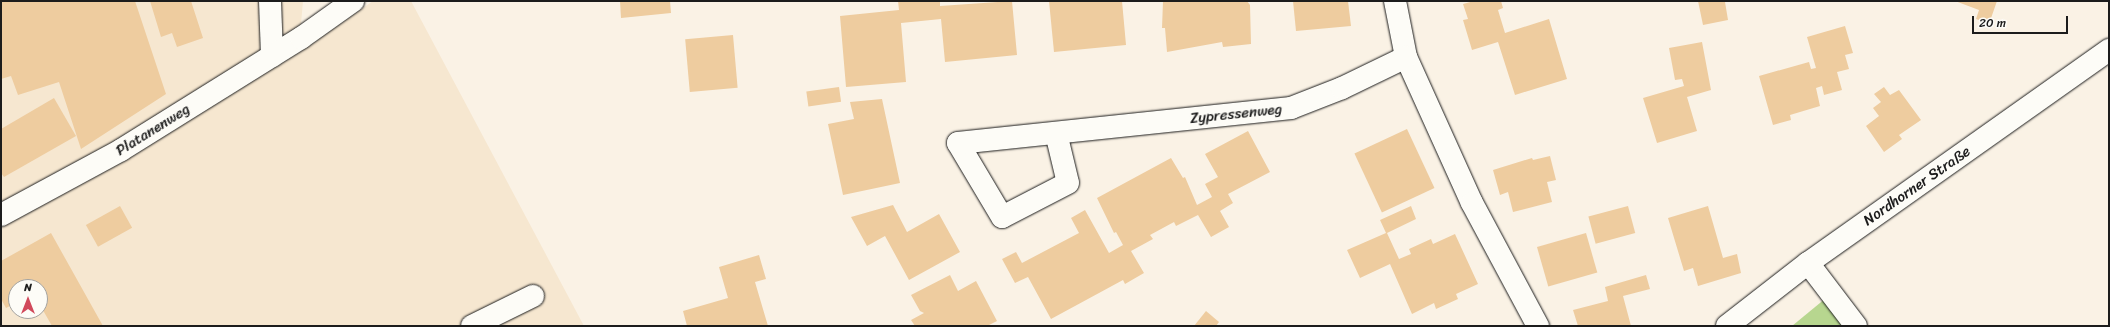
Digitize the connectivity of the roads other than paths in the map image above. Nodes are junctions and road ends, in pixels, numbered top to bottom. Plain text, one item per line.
1 (270, 1) edge
2 (353, 1) edge
3 (1395, 1) edge
4 (2109, 50) edge
5 (272, 56) junction
6 (1406, 57) junction
7 (1056, 133) junction
8 (1, 215) edge
9 (1808, 263) junction
10 (533, 296) dead end
11 (472, 326) edge
12 (1538, 326) edge
13 (1727, 326) edge
14 (1856, 326) edge

1 - 5 street
2 - 5 street, Platanenweg
3 - 6 street
4 - 9 street, Nordhorner Straße
5 - 8 street, Platanenweg
6 - 7 street, Zypressenweg
6 - 12 street
7 - 7 street, Zypressenweg
9 - 13 street, Nordhorner Straße
9 - 14 street
10 - 11 street

